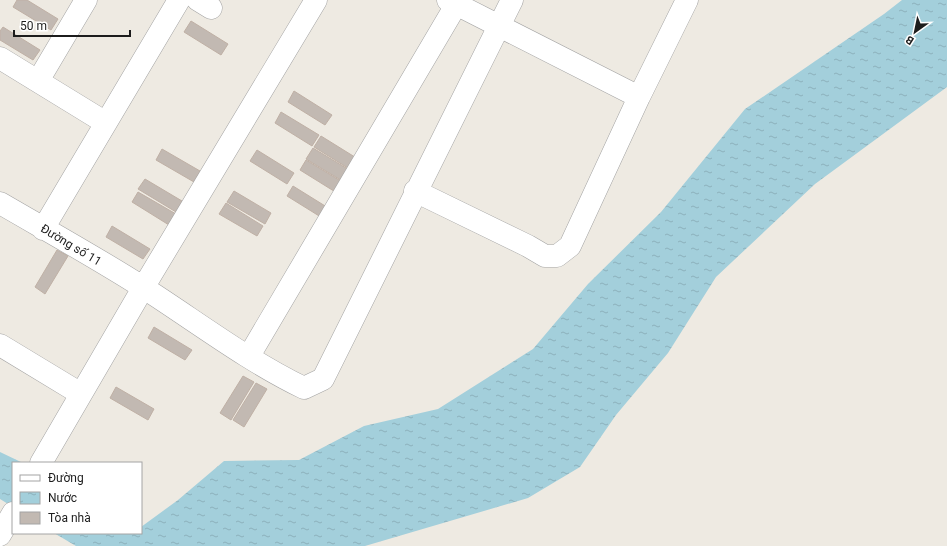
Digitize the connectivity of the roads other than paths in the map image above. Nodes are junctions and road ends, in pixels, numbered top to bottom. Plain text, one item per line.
1 (86, 0) edge
2 (179, 0) edge
3 (316, 0) edge
4 (512, 0) edge
5 (686, 0) edge
6 (454, 2) edge
7 (499, 27) junction
8 (0, 58) edge
9 (38, 81) junction
10 (639, 97) junction
11 (106, 122) junction
12 (415, 191) junction
13 (0, 203) edge
14 (43, 229) junction
15 (143, 288) junction
16 (0, 345) edge
17 (249, 356) junction
18 (81, 394) junction
19 (42, 462) edge
20 (12, 514) edge
21 (0, 535) edge

1 - 9 street
2 - 11 street
3 - 15 street
4 - 7 street
5 - 10 street
6 - 7 street
6 - 17 street
7 - 10 street
7 - 12 street
8 - 9 street
9 - 11 street
10 - 12 street
11 - 14 street
12 - 17 street, Đường số 11
13 - 14 street, Đường số 11
14 - 15 street, Đường số 11
15 - 17 street, Đường số 11
15 - 18 street
16 - 18 street
18 - 19 street
20 - 21 street

